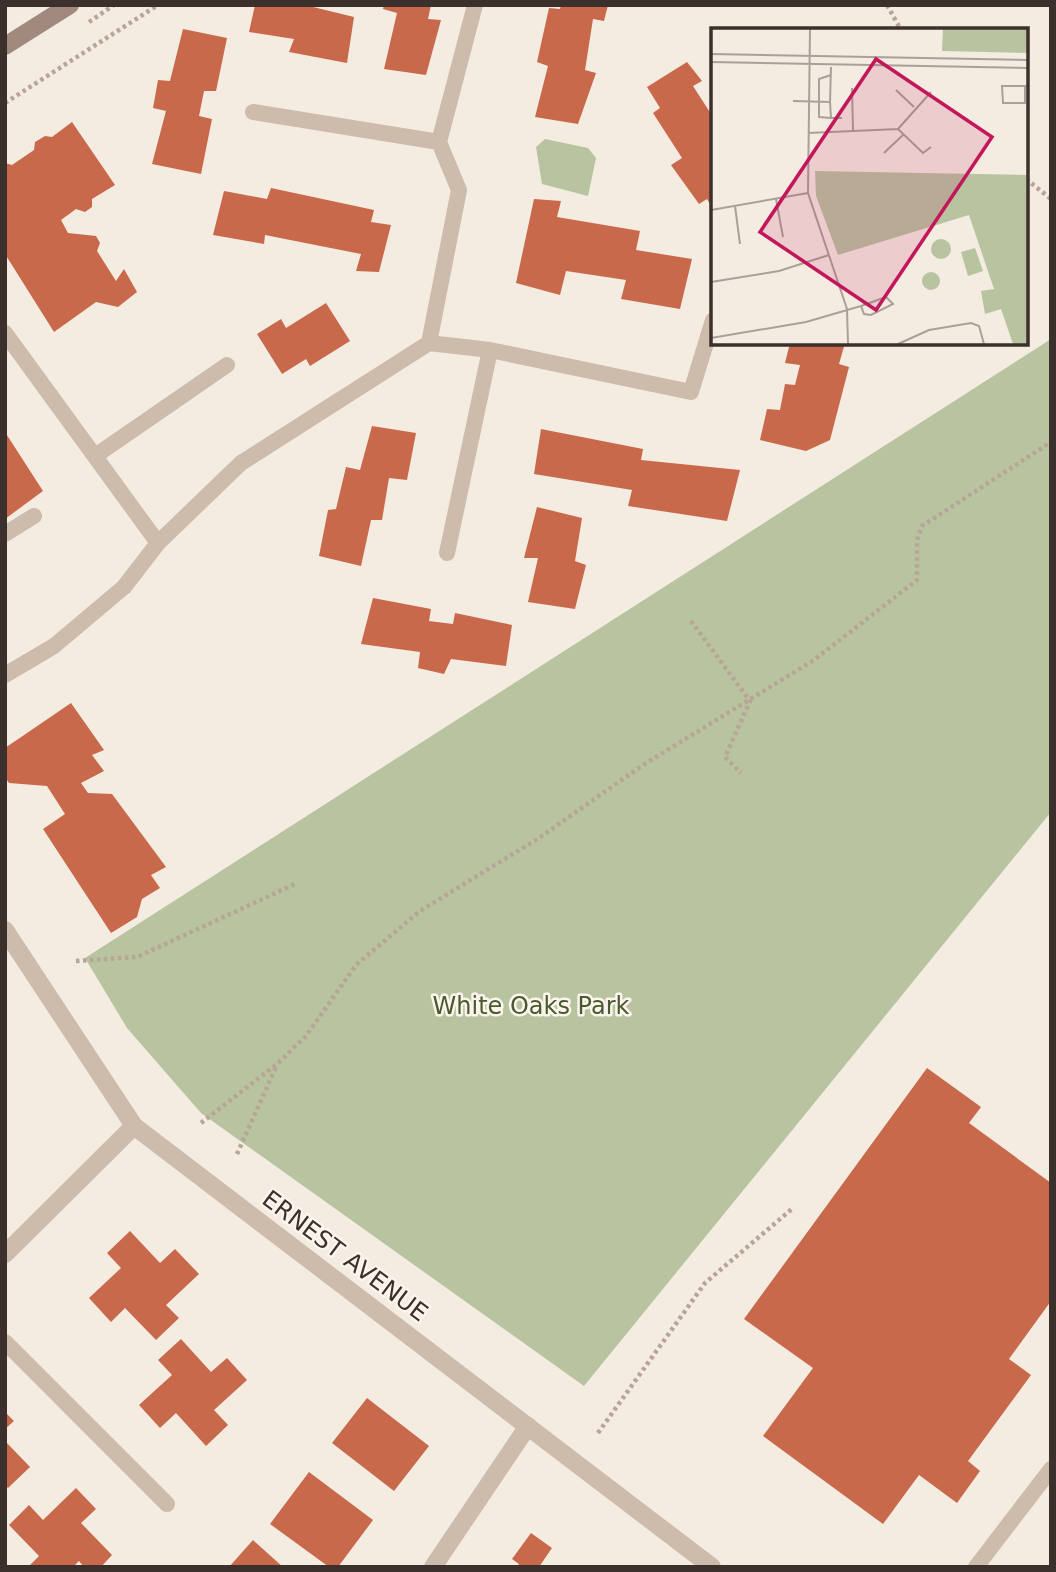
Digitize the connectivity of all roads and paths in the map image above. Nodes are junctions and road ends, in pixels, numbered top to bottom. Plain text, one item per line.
1 (70, 5) edge
2 (158, 5) edge
3 (475, 5) edge
4 (887, 5) edge
5 (900, 28) edge
6 (5, 46) edge
7 (5, 103) edge
8 (253, 112) dead end
9 (439, 142) junction
10 (1028, 181) edge
11 (1051, 199) edge
12 (711, 327) edge
13 (5, 333) edge
14 (429, 343) junction
15 (490, 350) junction
16 (227, 365) dead end
17 (1051, 442) edge
18 (95, 456) junction
19 (34, 516) dead end
20 (5, 534) edge
21 (158, 543) junction
22 (447, 553) dead end
23 (691, 621) dead end
24 (5, 676) edge
25 (750, 701) junction
26 (741, 773) dead end
27 (295, 884) dead end
28 (5, 930) edge
29 (76, 961) dead end
30 (277, 1064) junction
31 (201, 1123) dead end
32 (134, 1126) junction
33 (237, 1154) dead end
34 (793, 1208) dead end
35 (5, 1254) edge
36 (5, 1342) edge
37 (528, 1426) junction
38 (598, 1433) dead end
39 (1051, 1469) edge
40 (167, 1504) dead end
41 (433, 1567) edge
42 (712, 1567) edge
43 (976, 1567) edge

1 - 6 main road
2 - 7 path
3 - 9 lane
4 - 5 path
8 - 9 lane
9 - 14 lane
10 - 11 path
12 - 15 lane
13 - 18 lane
14 - 15 lane
14 - 21 lane
15 - 22 lane
16 - 18 lane
17 - 25 path
18 - 21 lane
19 - 20 lane
21 - 24 lane
23 - 25 path
25 - 26 path
25 - 30 path
27 - 29 path
28 - 32 street, ERNEST AVENUE
30 - 31 path
30 - 33 path
32 - 35 street
32 - 37 street, ERNEST AVENUE
34 - 38 path
36 - 40 lane
37 - 41 street
37 - 42 street, ERNEST AVENUE
39 - 43 lane

